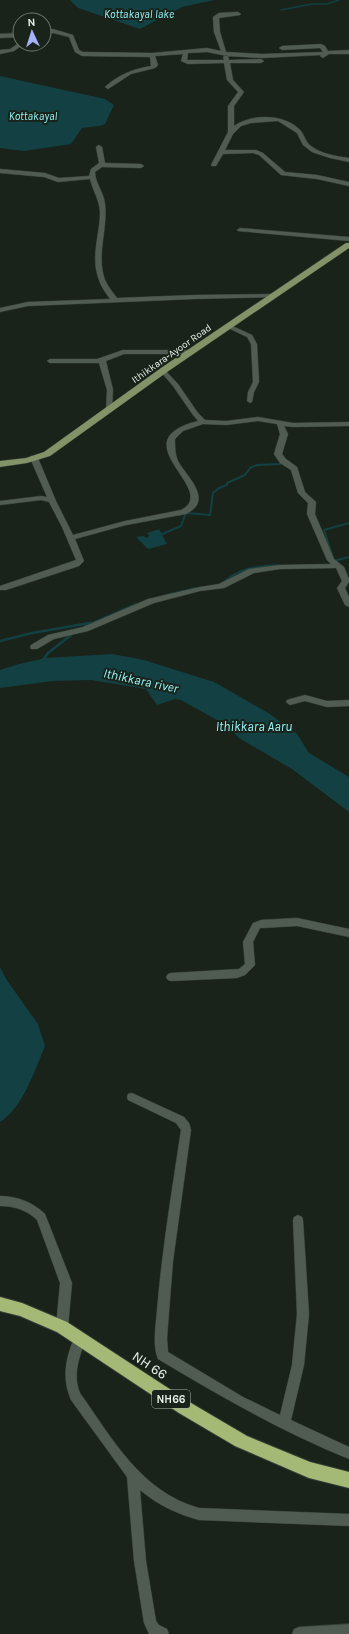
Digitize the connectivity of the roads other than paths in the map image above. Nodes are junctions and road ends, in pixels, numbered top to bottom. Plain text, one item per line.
1 (238, 14) dead end
2 (52, 31) edge
3 (12, 35) edge
4 (0, 36) edge
5 (0, 41) edge
6 (282, 48) dead end
7 (12, 50) edge
8 (186, 51) junction
9 (0, 52) edge
10 (349, 52) edge
11 (225, 53) junction
12 (327, 54) junction
13 (152, 55) junction
14 (226, 63) junction
15 (108, 87) dead end
16 (231, 132) junction
17 (99, 147) dead end
18 (222, 152) junction
19 (349, 160) edge
20 (101, 165) junction
21 (214, 165) dead end
22 (141, 166) dead end
23 (0, 171) edge
24 (92, 177) junction
25 (349, 184) edge
26 (240, 230) dead end
27 (349, 239) edge
28 (349, 245) edge
29 (273, 296) junction
30 (115, 301) junction
31 (0, 310) edge
32 (228, 326) junction
33 (190, 352) junction
34 (102, 360) junction
35 (50, 362) dead end
36 (163, 371) junction
37 (250, 401) dead end
38 (109, 410) junction
39 (203, 422) junction
40 (280, 423) junction
41 (349, 424) edge
42 (34, 458) junction
43 (0, 464) edge
44 (52, 501) junction
45 (0, 503) edge
46 (71, 538) junction
47 (337, 566) junction
48 (3, 588) dead end
49 (348, 601) edge
50 (34, 647) dead end
51 (290, 702) dead end
52 (349, 703) edge
53 (349, 933) edge
54 (171, 977) dead end
55 (132, 1098) dead end
56 (0, 1201) edge
57 (298, 1220) dead end
58 (0, 1304) edge
59 (62, 1327) junction
60 (80, 1338) junction
61 (284, 1423) junction
62 (349, 1453) edge
63 (133, 1475) junction
64 (349, 1480) edge
65 (349, 1520) edge
66 (349, 1631) edge
67 (162, 1634) edge
68 (299, 1634) edge

1 - 11 street
2 - 13 street
3 - 4 street
4 - 5 street
6 - 12 street
7 - 9 street
8 - 11 street
8 - 13 street
8 - 14 street
10 - 12 street
11 - 12 street
11 - 14 street
12 - 14 street
13 - 15 street
14 - 16 street
16 - 18 street
16 - 19 street
17 - 20 street
18 - 21 street
18 - 25 street
20 - 22 street
20 - 24 street
23 - 24 street
24 - 30 street
26 - 27 street
28 - 29 main road, Ithikkara-Ayoor Road
29 - 30 street
29 - 32 main road, Ithikkara-Ayoor Road
30 - 31 street
32 - 33 main road, Ithikkara-Ayoor Road
32 - 37 street
33 - 34 street
33 - 36 main road, Ithikkara-Ayoor Road
34 - 35 street
34 - 38 street
36 - 38 main road, Ithikkara-Ayoor Road
36 - 39 street
38 - 42 main road, Ithikkara-Ayoor Road
39 - 40 street
39 - 46 street
40 - 41 street
40 - 47 street
42 - 43 main road, Ithikkara-Ayoor Road
42 - 44 street
44 - 45 street
44 - 46 street
46 - 48 street
47 - 49 street
47 - 50 street
51 - 52 street
53 - 54 street
55 - 61 street
56 - 59 street
57 - 61 street
58 - 59 highway, NH 66 / NH66
59 - 60 highway, NH 66 / NH66
60 - 63 street
60 - 64 highway, NH 66 / NH66
61 - 62 street
63 - 65 street
63 - 67 street
66 - 68 street

